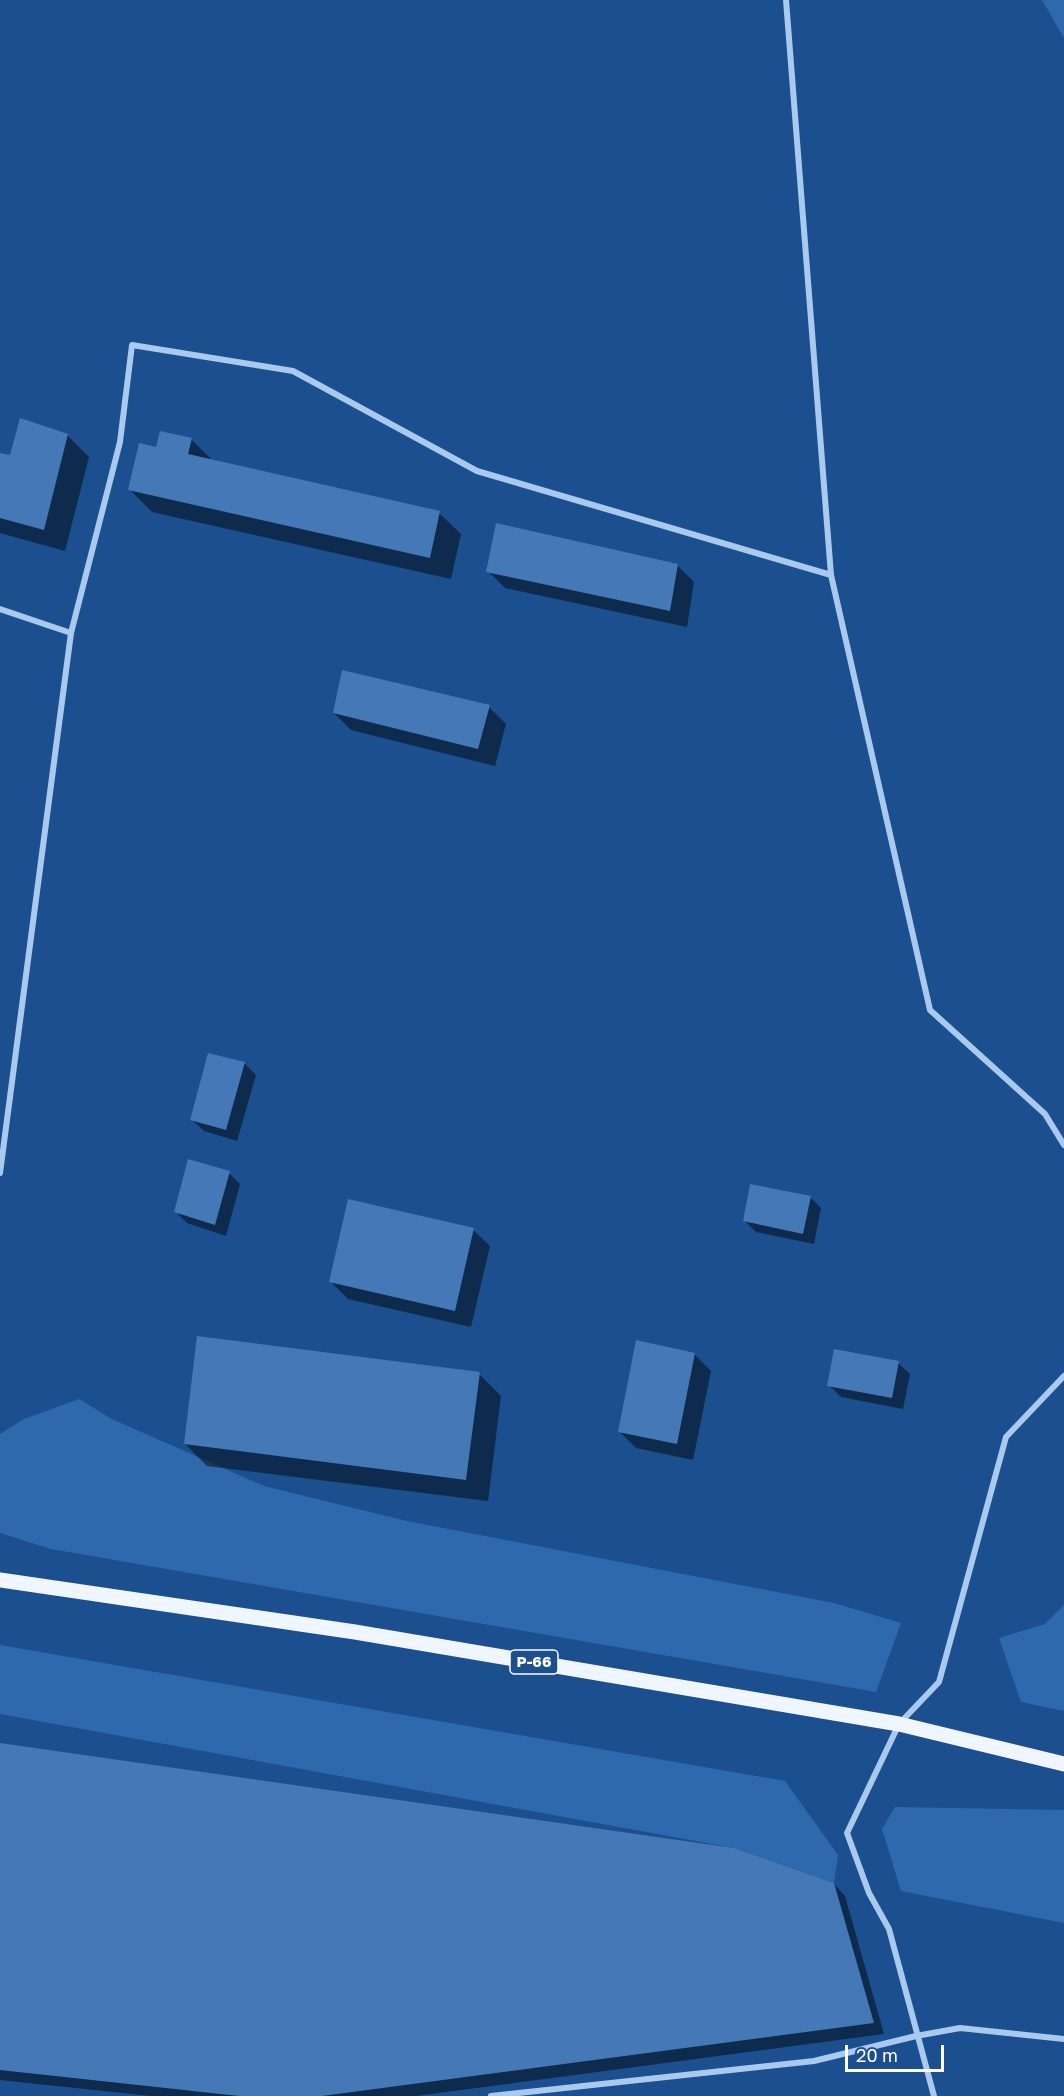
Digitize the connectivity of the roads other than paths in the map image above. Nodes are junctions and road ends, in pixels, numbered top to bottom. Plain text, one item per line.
1 (786, 0) edge
2 (831, 575) junction
3 (0, 609) edge
4 (70, 633) junction
5 (1064, 1145) edge
6 (0, 1173) edge
7 (1064, 1377) edge
8 (0, 1580) edge
9 (899, 1724) junction
10 (1064, 1764) edge
11 (916, 2036) junction
12 (1064, 2038) edge
13 (491, 2096) edge
14 (934, 2096) edge

1 - 2 street
2 - 4 street
2 - 5 street
3 - 4 street
4 - 6 street
7 - 9 street
8 - 9 main road, Р-66
9 - 10 main road, Р-66
9 - 11 street
11 - 12 street
11 - 13 street
11 - 14 street

